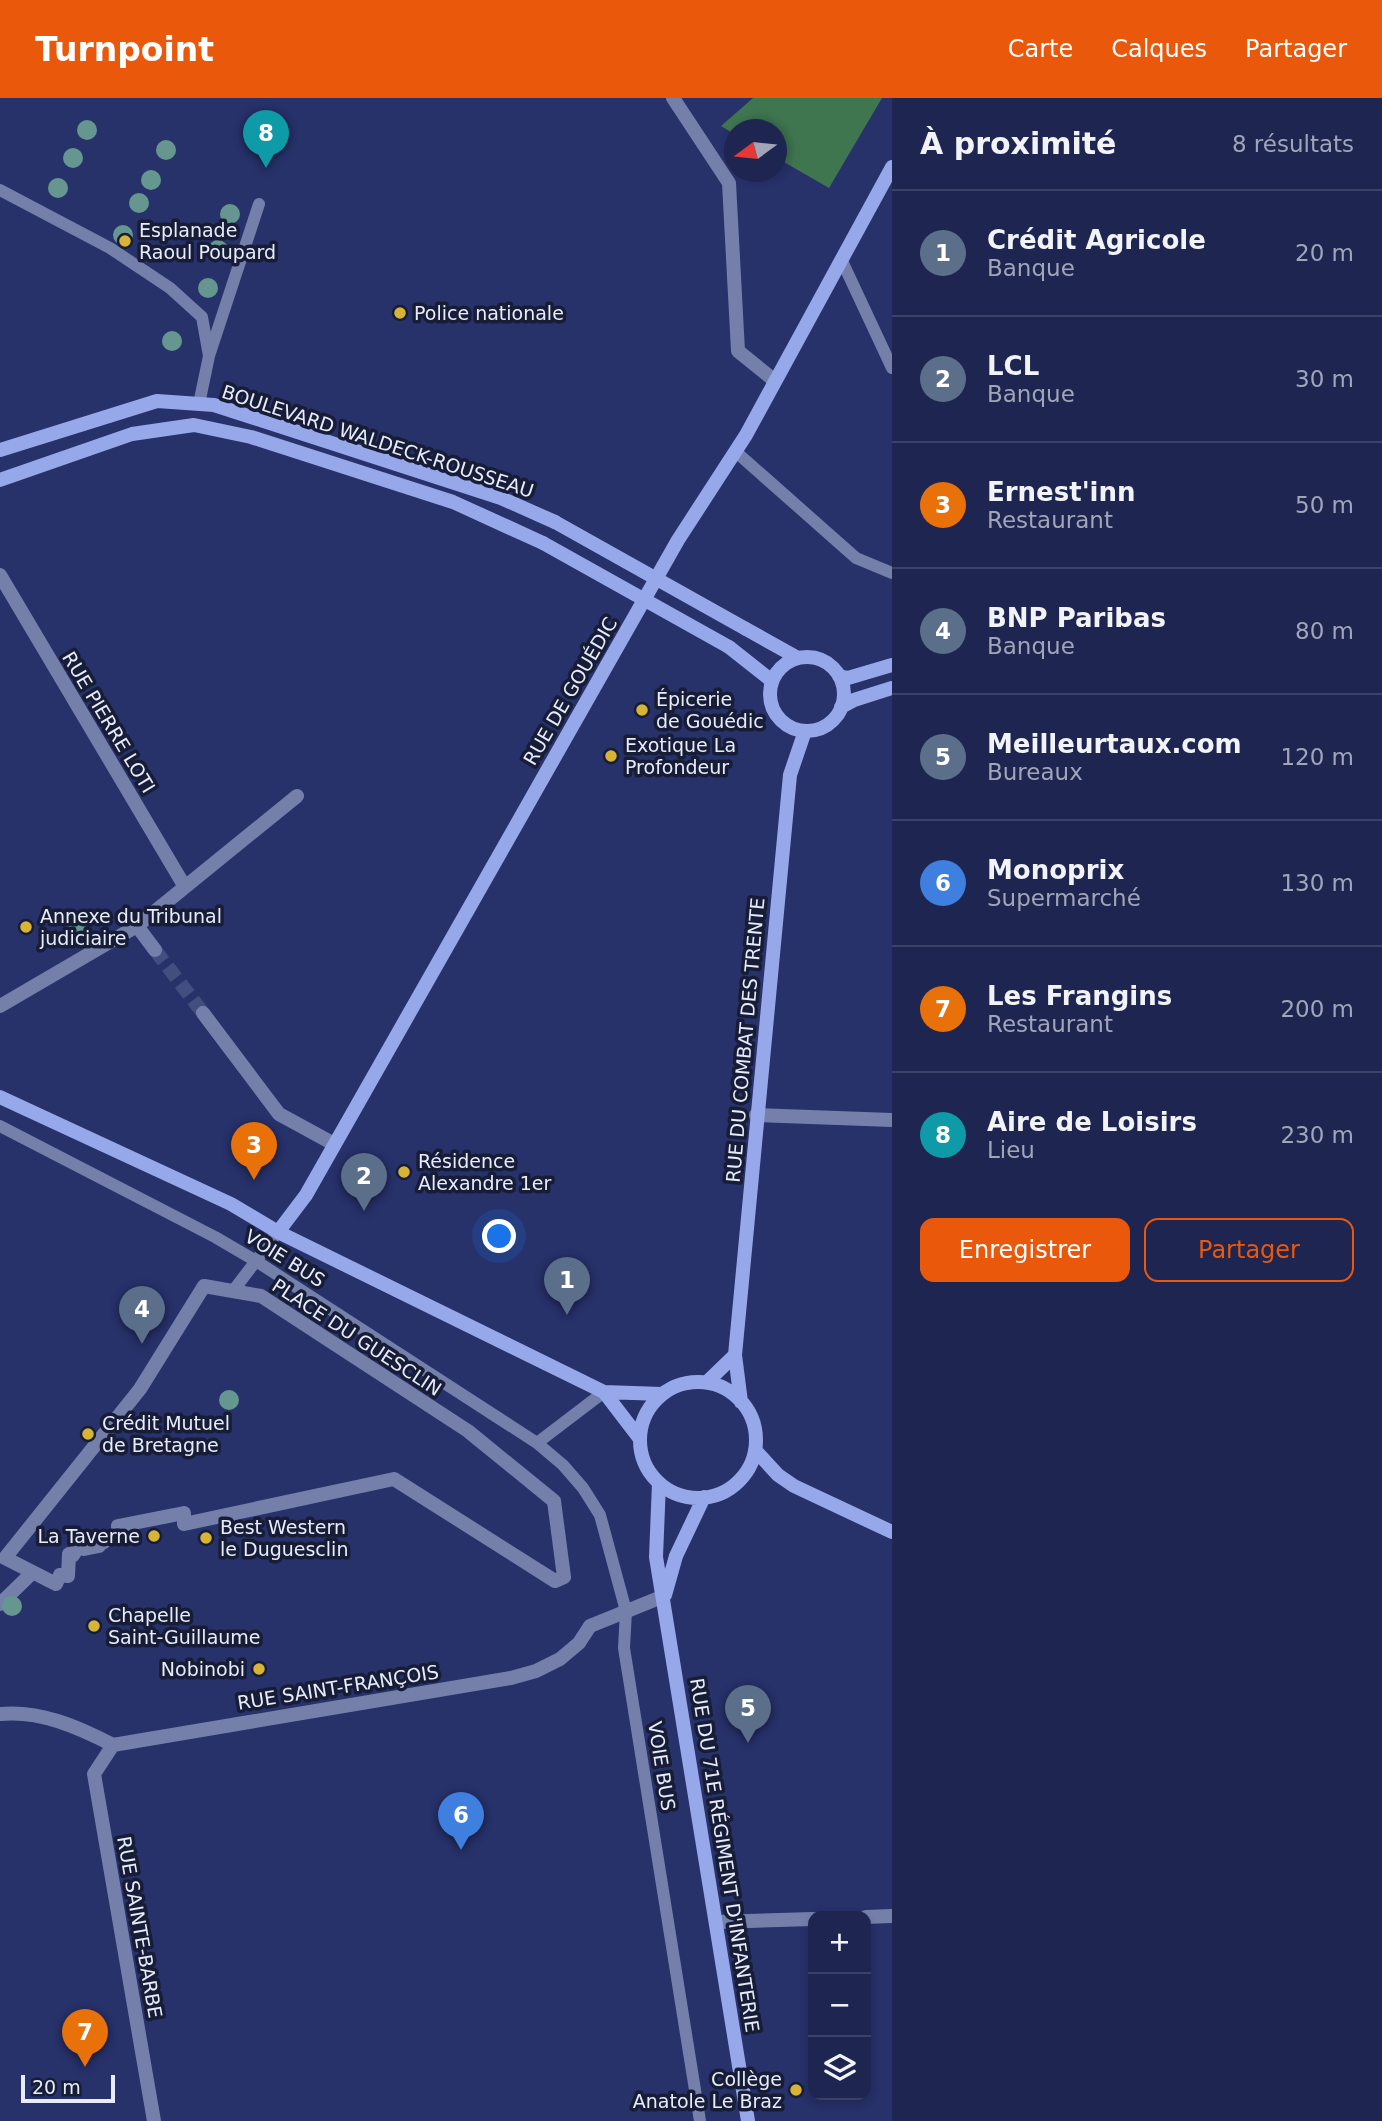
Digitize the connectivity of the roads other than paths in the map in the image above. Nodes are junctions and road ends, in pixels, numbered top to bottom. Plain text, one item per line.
1 (673, 98) edge
2 (892, 167) edge
3 (0, 190) edge
4 (259, 204) dead end
5 (842, 261) junction
6 (209, 356) junction
7 (892, 368) edge
8 (775, 381) junction
9 (199, 404) junction
10 (0, 450) edge
11 (735, 452) junction
12 (0, 480) edge
13 (892, 573) edge
14 (0, 575) edge
15 (799, 659) junction
16 (892, 665) edge
17 (839, 676) junction
18 (772, 681) junction
19 (892, 688) edge
20 (841, 707) junction
21 (805, 731) junction
22 (296, 796) dead end
23 (186, 887) junction
24 (137, 926) junction
25 (155, 950) tunnel mouth
26 (0, 1006) edge
27 (203, 1013) tunnel mouth
28 (0, 1097) edge
29 (756, 1115) junction
30 (892, 1120) edge
31 (0, 1126) edge
32 (334, 1144) junction
33 (278, 1232) junction
34 (256, 1261) junction
35 (233, 1292) junction
36 (735, 1354) junction
37 (706, 1382) junction
38 (604, 1392) junction
39 (662, 1394) junction
40 (741, 1402) junction
41 (640, 1439) junction
42 (537, 1443) junction
43 (755, 1450) junction
44 (746, 1472) junction
45 (778, 1475) junction
46 (659, 1483) junction
47 (704, 1497) junction
48 (892, 1532) edge
49 (32, 1573) junction
50 (664, 1596) junction
51 (0, 1604) edge
52 (626, 1611) junction
53 (0, 1714) edge
54 (113, 1745) junction
55 (892, 1916) edge
56 (871, 1917) edge
57 (808, 1919) edge
58 (716, 1922) junction
59 (153, 2121) edge
60 (700, 2121) edge
61 (748, 2121) edge

1 - 8 street
2 - 5 main road, RUE DE GOUÉDIC
3 - 6 lane
4 - 6 lane
5 - 7 lane
5 - 8 main road, RUE DE GOUÉDIC
6 - 9 lane
8 - 11 main road, RUE DE GOUÉDIC
9 - 10 main road, BOULEVARD WALDECK-ROUSSEAU
9 - 15 main road, BOULEVARD WALDECK-ROUSSEAU, bridge
11 - 13 lane
11 - 32 main road, RUE DE GOUÉDIC
12 - 18 main road, bridge
14 - 23 street, RUE PIERRE LOTI
15 - 17 main road
15 - 18 main road
16 - 17 main road
17 - 20 main road
18 - 21 main road
19 - 20 main road
20 - 21 main road
21 - 29 main road, RUE DU COMBAT DES TRENTE
22 - 23 street
23 - 24 street
24 - 25 street
24 - 26 street
27 - 32 street
28 - 33 main road
29 - 30 street
29 - 36 main road, RUE DU COMBAT DES TRENTE
31 - 34 lane, VOIE BUS
32 - 33 main road, RUE DE GOUÉDIC
33 - 34 lane
33 - 38 main road
34 - 35 lane
34 - 42 lane, VOIE BUS
35 - 49 street, PLACE DU GUESCLIN
35 - 49 street, PLACE DU GUESCLIN
36 - 37 main road
36 - 40 main road, RUE DU COMBAT DES TRENTE
37 - 39 main road
37 - 40 main road
38 - 39 main road
38 - 41 main road
38 - 42 lane
39 - 41 main road
40 - 43 main road
41 - 46 main road
42 - 52 lane, VOIE BUS
43 - 44 main road
43 - 45 main road
44 - 45 main road
44 - 47 main road
45 - 48 main road
46 - 47 main road
46 - 50 main road, RUE DU 71E RÉGIMENT D'INFANTERIE
47 - 50 main road
49 - 51 street
50 - 52 street, RUE SAINT-FRANÇOIS
50 - 58 main road, RUE DU 71E RÉGIMENT D'INFANTERIE
52 - 54 street, RUE SAINT-FRANÇOIS
52 - 60 lane, VOIE BUS
53 - 54 street
54 - 59 street, RUE SAINTE-BARBE
55 - 56 street
57 - 58 street
58 - 61 main road, RUE DU 71E RÉGIMENT D'INFANTERIE

